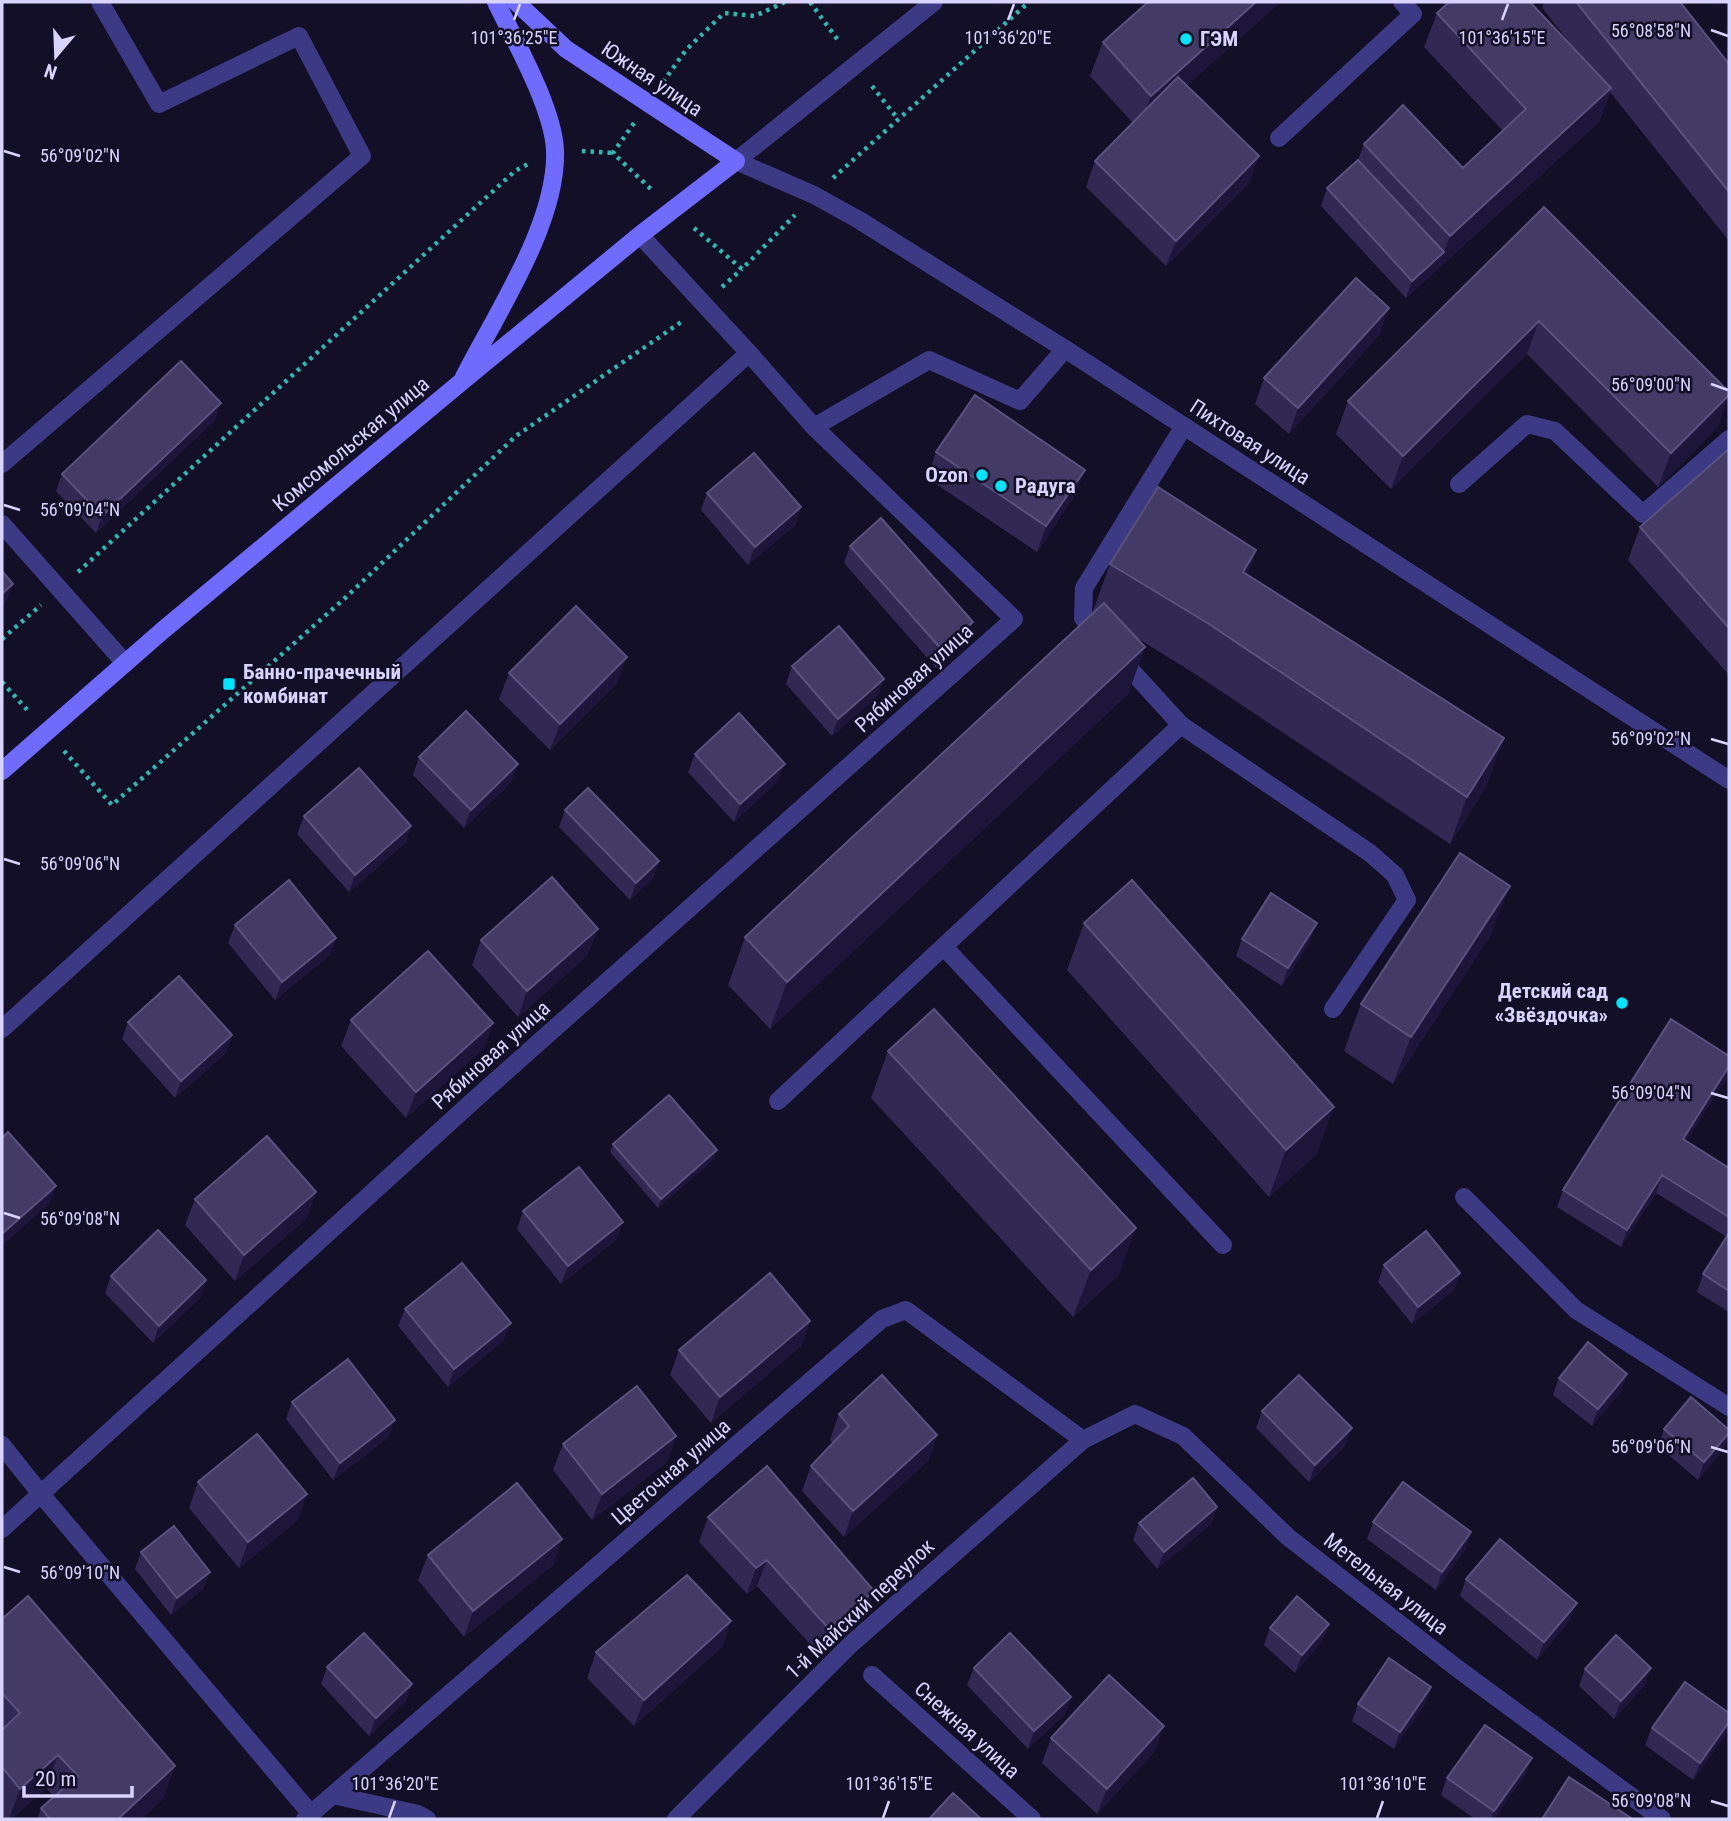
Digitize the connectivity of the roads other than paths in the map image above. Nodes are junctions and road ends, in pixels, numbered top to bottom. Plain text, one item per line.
1 (100, 2) edge
2 (496, 2) edge
3 (516, 2) edge
4 (934, 2) edge
5 (1402, 2) edge
6 (1279, 138) dead end
7 (736, 161) junction
8 (640, 235) junction
9 (1065, 349) junction
10 (750, 353) junction
11 (460, 383) junction
12 (1184, 426) junction
13 (814, 427) junction
14 (1729, 439) edge
15 (2, 464) edge
16 (1459, 484) dead end
17 (2, 524) edge
18 (125, 663) junction
19 (1181, 725) junction
20 (2, 771) edge
21 (1729, 780) edge
22 (944, 947) junction
23 (1333, 1009) dead end
24 (2, 1030) edge
25 (778, 1101) dead end
26 (1464, 1197) dead end
27 (1223, 1245) dead end
28 (1729, 1407) edge
29 (1083, 1440) junction
30 (2, 1445) edge
31 (40, 1493) junction
32 (2, 1529) edge
33 (872, 1675) dead end
34 (333, 1795) junction
35 (308, 1817) edge
36 (427, 1819) edge
37 (676, 1819) edge
38 (1032, 1819) edge
39 (1662, 1819) edge

1 - 15 street
2 - 11 main road
3 - 7 main road, Южная улица
4 - 7 street
5 - 6 street
7 - 8 main road, Комсомольская улица
7 - 9 street, Пихтовая улица
8 - 10 street
8 - 11 main road, Комсомольская улица
9 - 12 street, Пихтовая улица
9 - 13 street
10 - 13 street
10 - 24 street
11 - 18 main road, Комсомольская улица
12 - 19 street
12 - 21 street, Пихтовая улица
13 - 31 street, Рябиновая улица
14 - 16 street
17 - 18 street
18 - 20 main road, Комсомольская улица
19 - 22 street
19 - 23 street
22 - 25 street
22 - 27 street
26 - 28 street
29 - 34 street, Цветочная улица
29 - 37 street, 1-й Майский переулок
29 - 39 street, Метельная улица
30 - 31 street
31 - 32 street, Рябиновая улица
31 - 35 street
33 - 38 street, Снежная улица
34 - 35 street, Цветочная улица
34 - 36 street

